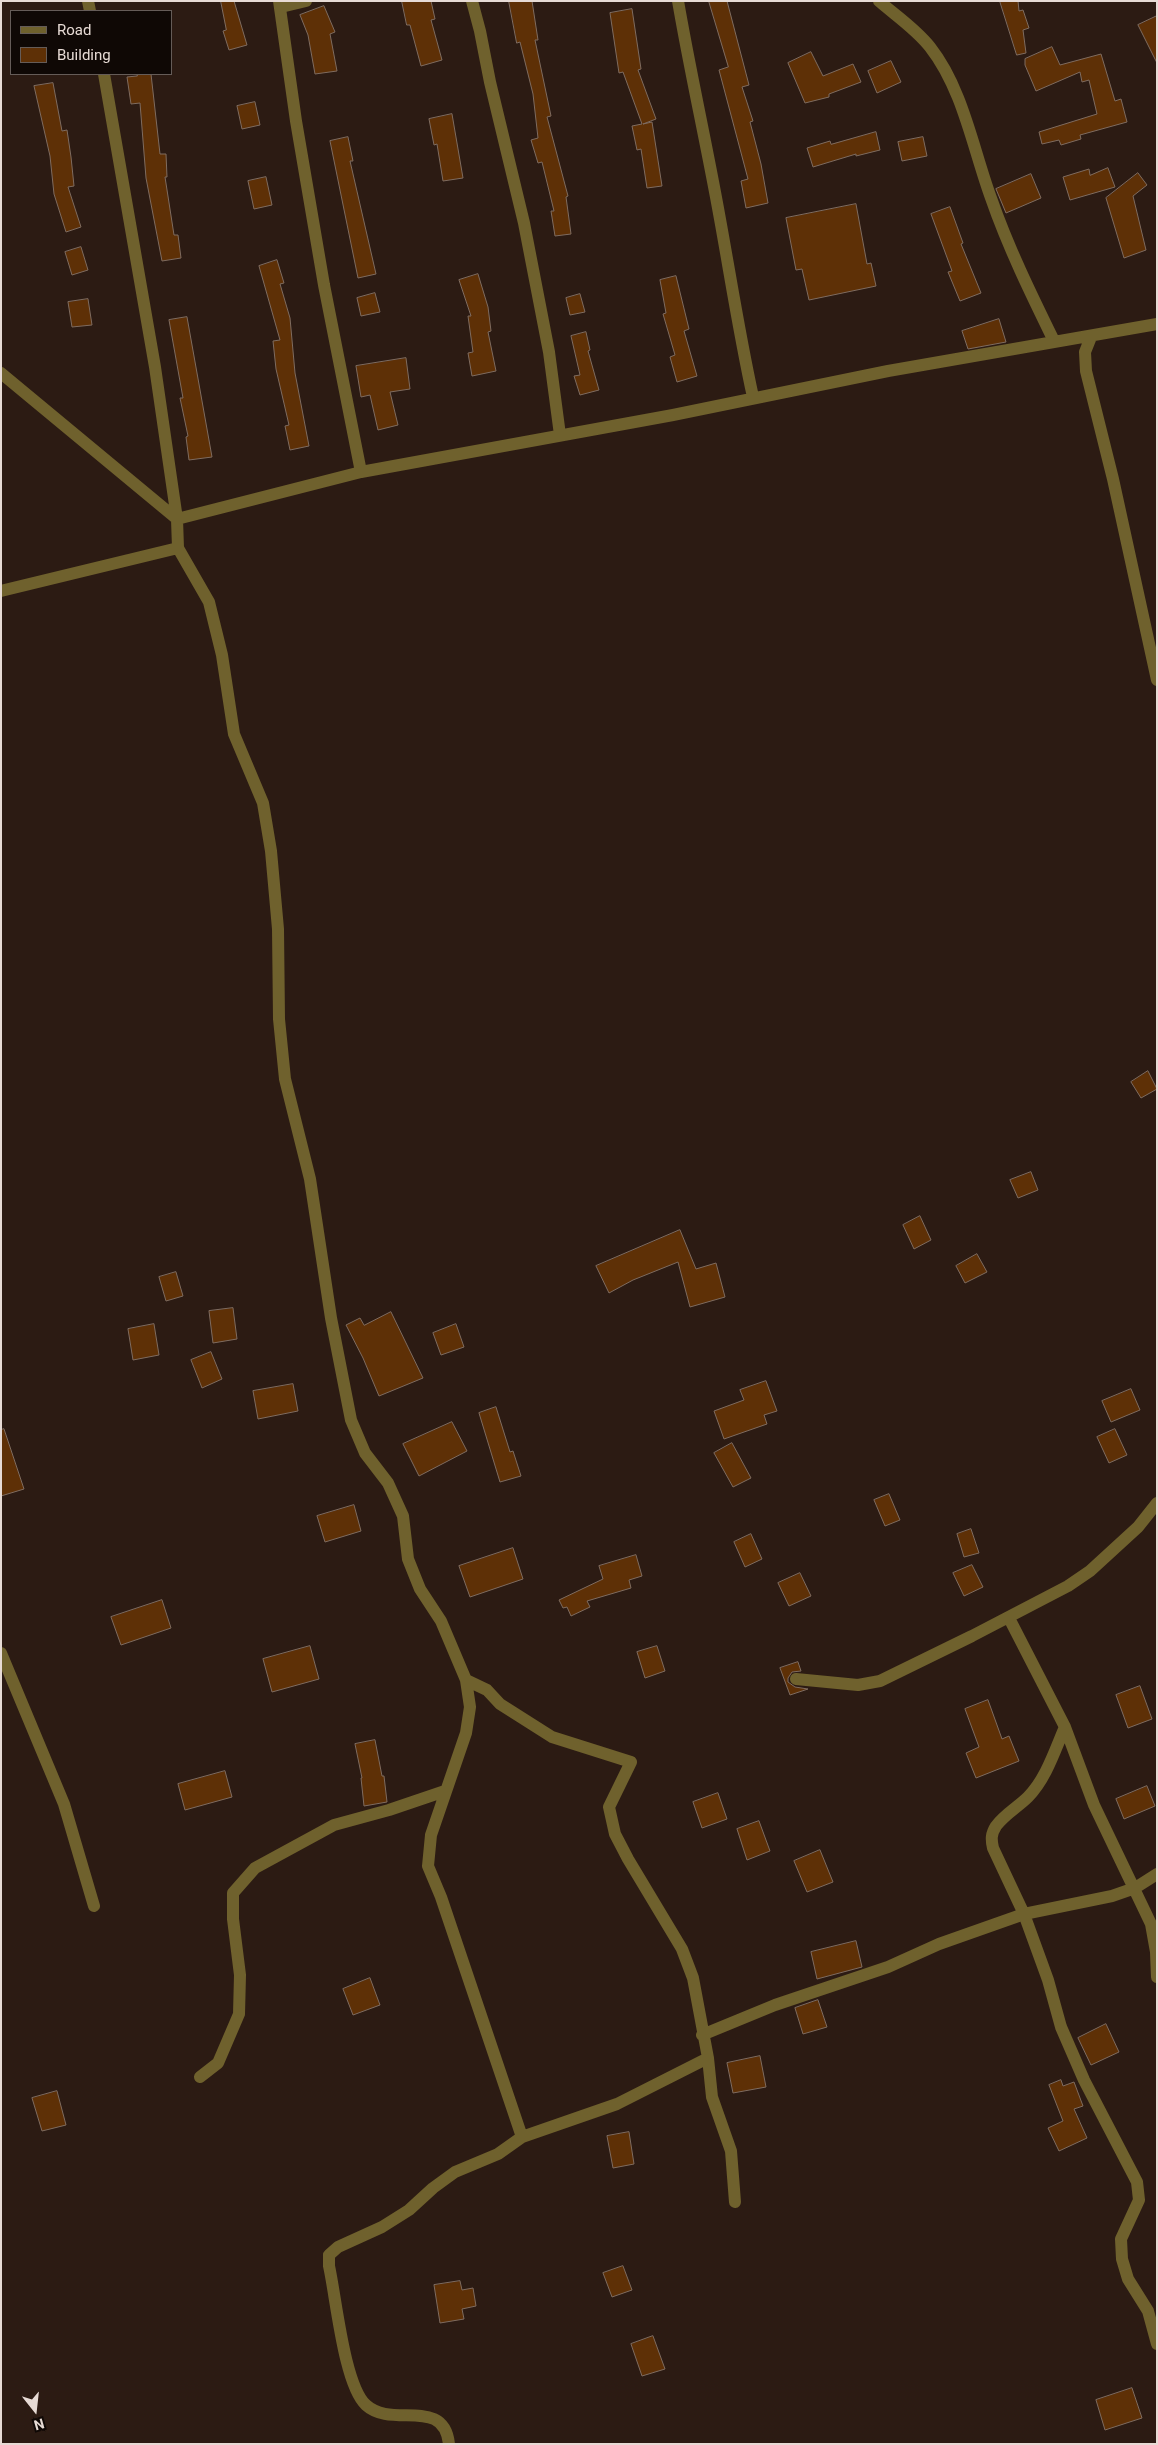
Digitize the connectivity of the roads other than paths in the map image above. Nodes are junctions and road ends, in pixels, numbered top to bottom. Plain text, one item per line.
1 (306, 1) edge
2 (472, 1) edge
3 (678, 1) edge
4 (878, 1) edge
5 (280, 4) edge
6 (104, 75) edge
7 (1157, 324) edge
8 (1090, 337) junction
9 (1054, 341) junction
10 (1, 373) edge
11 (753, 397) junction
12 (560, 435) junction
13 (361, 472) junction
14 (177, 519) junction
15 (178, 548) junction
16 (1, 590) edge
17 (1157, 680) edge
18 (1157, 1503) edge
19 (1009, 1618) junction
20 (1, 1653) edge
21 (796, 1679) dead end
22 (466, 1680) junction
23 (1065, 1727) junction
24 (445, 1791) junction
25 (1157, 1874) edge
26 (1134, 1888) junction
27 (94, 1906) dead end
28 (1024, 1914) junction
29 (1157, 1977) edge
30 (702, 2035) junction
31 (708, 2058) junction
32 (200, 2077) dead end
33 (522, 2137) junction
34 (735, 2202) dead end
35 (1157, 2344) edge
36 (449, 2444) edge

1 - 5 street
2 - 12 street
3 - 11 street
4 - 9 street
5 - 13 street
6 - 14 street
7 - 8 street
8 - 9 street
8 - 17 street
9 - 11 street
10 - 14 street
11 - 12 street
12 - 13 street
13 - 14 street
14 - 15 street
15 - 16 street
15 - 22 street
18 - 19 street
19 - 21 street
19 - 23 street
20 - 27 street
22 - 24 street
22 - 30 street
23 - 26 street
23 - 28 street
24 - 32 street
24 - 33 street
25 - 26 street
26 - 28 street
26 - 29 street
28 - 30 street
28 - 35 street
30 - 31 street
31 - 33 street
31 - 34 street
33 - 36 street

